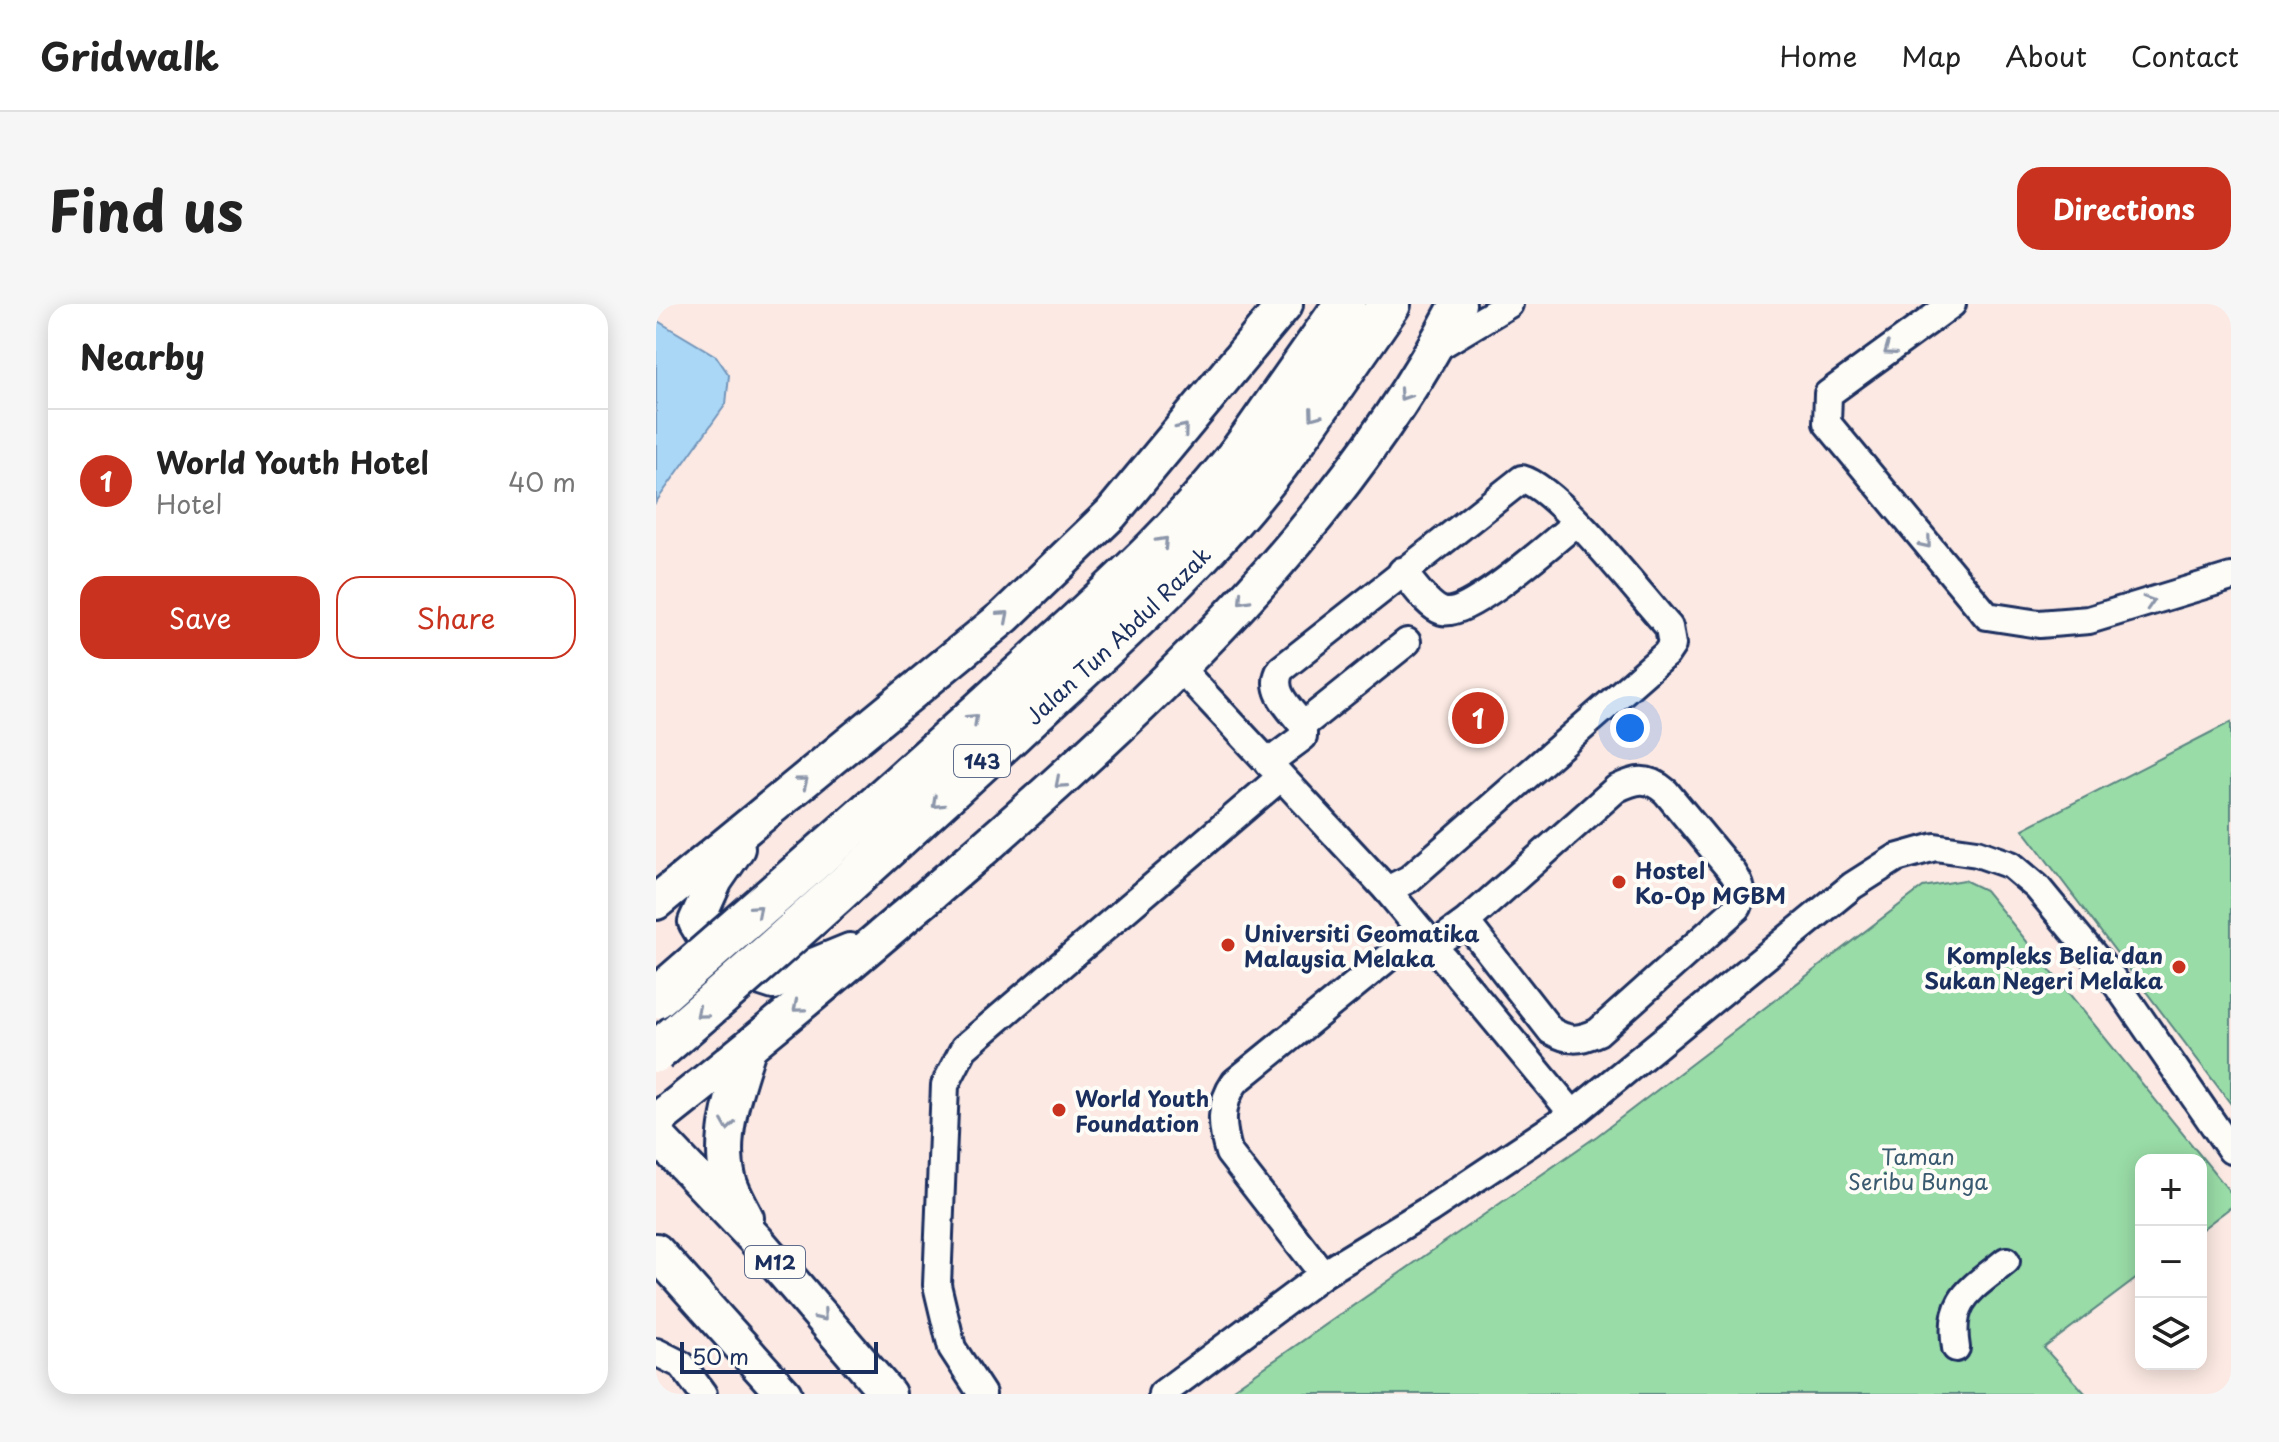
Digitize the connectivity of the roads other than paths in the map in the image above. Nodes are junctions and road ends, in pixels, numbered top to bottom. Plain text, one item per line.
1 (1285, 304) edge
2 (1345, 304) edge
3 (1390, 304) edge
4 (1458, 304) edge
5 (1509, 304) edge
6 (1952, 304) edge
7 (1434, 349) junction
8 (1270, 443) junction
9 (1576, 523) junction
10 (1402, 571) junction
11 (2231, 577) edge
12 (1407, 642) dead end
13 (1180, 668) junction
14 (1303, 725) junction
15 (1275, 770) junction
16 (754, 822) junction
17 (1387, 890) junction
18 (656, 902) edge
19 (1466, 922) junction
20 (880, 938) junction
21 (1427, 939) junction
22 (656, 998) edge
23 (748, 1049) junction
24 (656, 1052) edge
25 (1573, 1114) junction
26 (656, 1121) edge
27 (656, 1135) edge
28 (2231, 1150) edge
29 (756, 1240) junction
30 (656, 1251) edge
31 (2006, 1261) dead end
32 (1323, 1274) junction
33 (656, 1283) edge
34 (700, 1300) junction
35 (1956, 1348) dead end
36 (656, 1352) edge
37 (703, 1394) edge
38 (784, 1394) edge
39 (888, 1394) edge
40 (982, 1394) edge
41 (1162, 1394) edge

16 -> 1 main road
2 - 8 highway, Jalan Tun Abdul Razak / 143
3 -> 8 highway, Jalan Tun Abdul Razak / 143
4 - 7 main road
5 - 7 street
6 -> 11 street
7 -> 13 main road
22 -> 8 highway, Jalan Tun Abdul Razak / 143, bridge
8 -> 24 highway, Jalan Tun Abdul Razak / 143, bridge
9 - 10 street
9 - 10 street
9 - 17 street
10 - 14 street
12 - 14 street
13 - 15 street
13 -> 20 main road
14 - 15 street
15 - 17 street
15 - 40 street
16 - 18 main road
16 - 20 main road
17 - 21 street
19 - 19 street
19 - 21 street
20 -> 23 main road
21 - 25 street
21 - 32 street
23 - 26 main road
23 -> 29 main road
25 - 28 street
25 - 32 street
27 - 29 main road, M12
29 -> 39 main road, M12
30 - 34 main road
31 - 35 street
32 - 41 street
33 - 34 main road
34 - 38 main road
36 - 37 street

